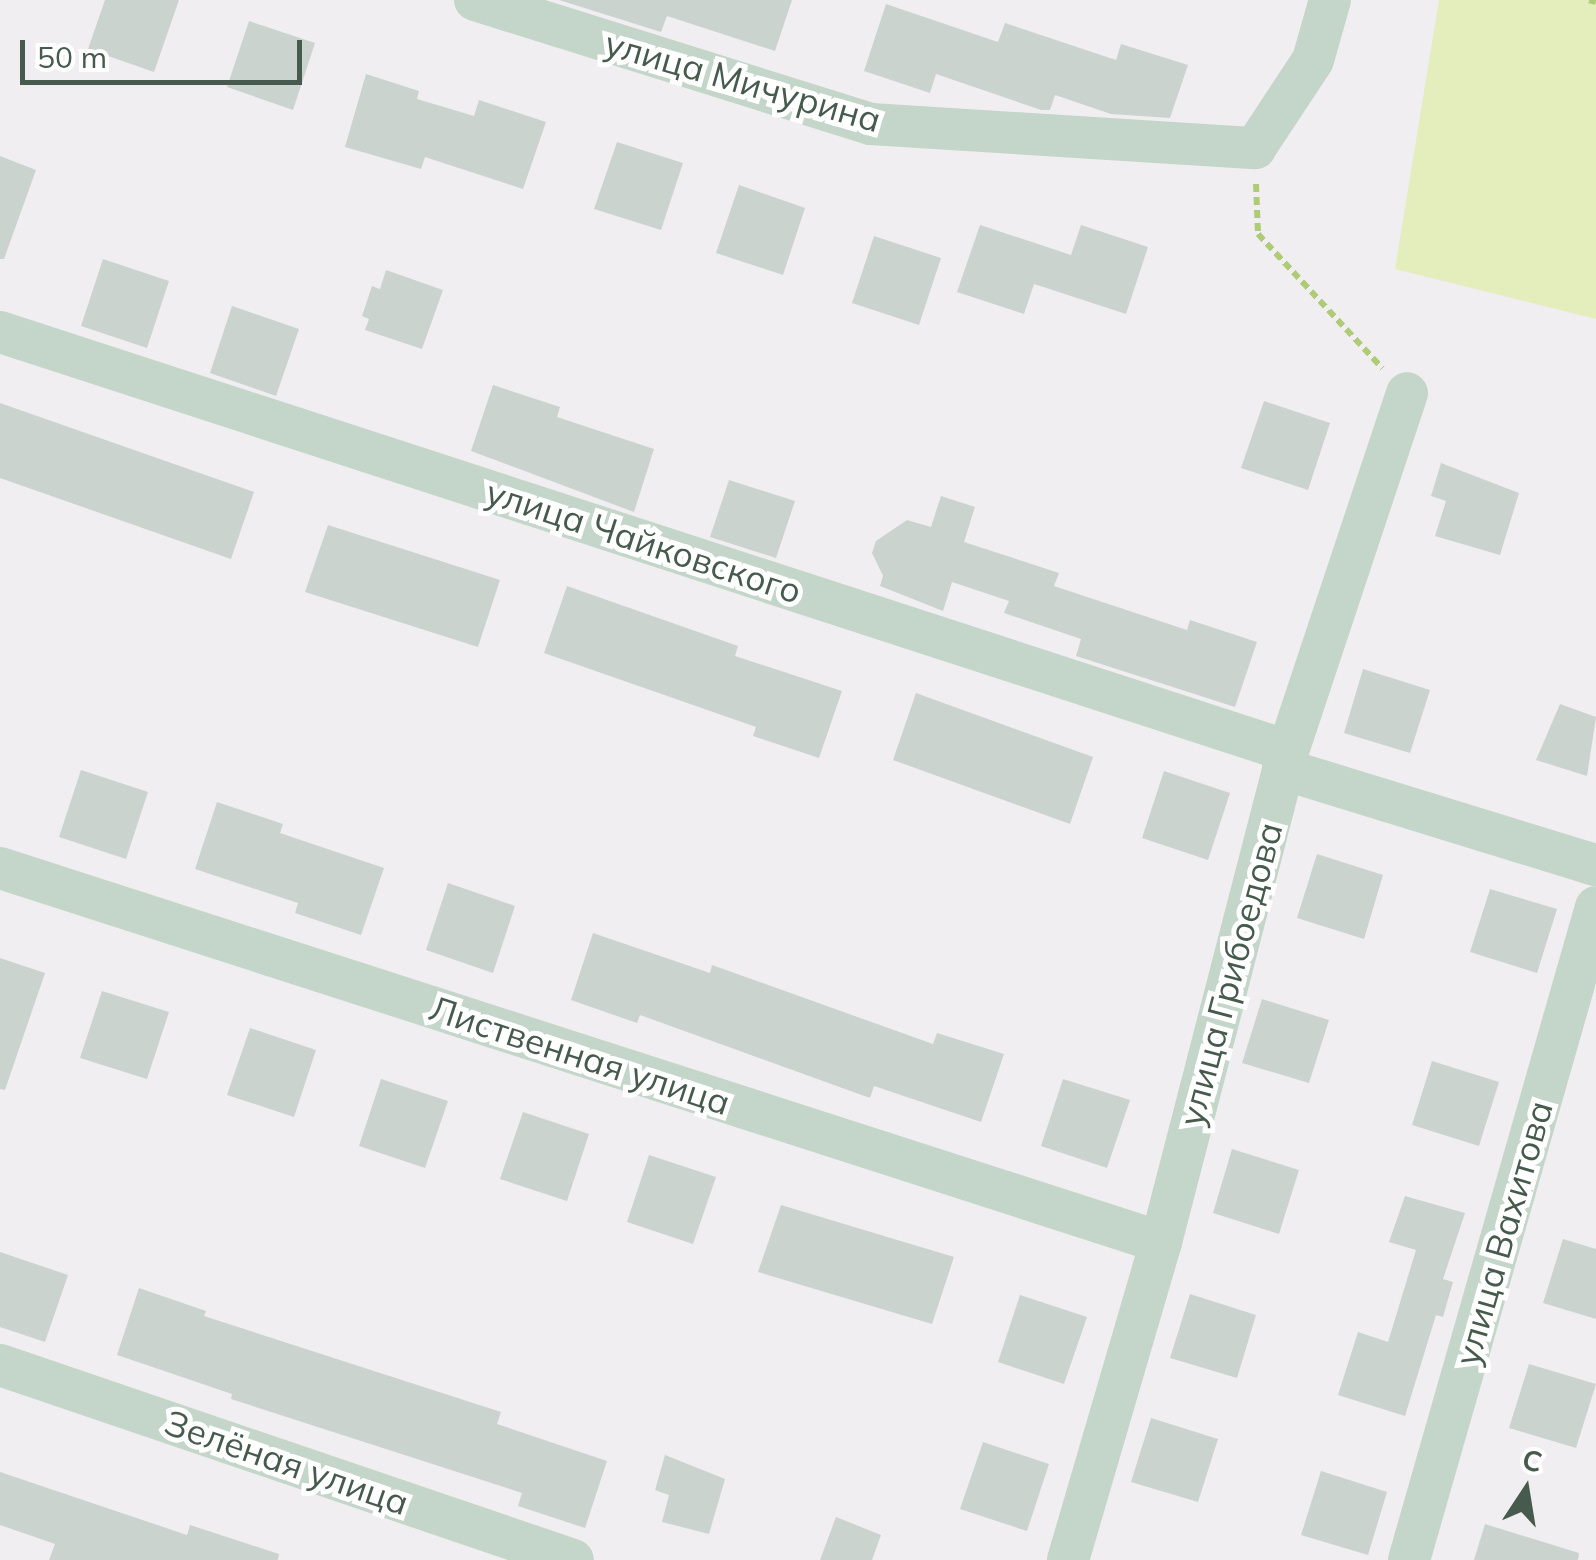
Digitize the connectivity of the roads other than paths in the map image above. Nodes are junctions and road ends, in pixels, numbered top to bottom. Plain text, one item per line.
1 (475, 0) edge
2 (1330, 0) edge
3 (0, 332) edge
4 (1407, 393) road end
5 (1286, 760) junction
6 (1596, 865) edge
7 (0, 868) edge
8 (1596, 906) edge
9 (1161, 1242) junction
10 (0, 1364) edge
11 (573, 1560) edge
12 (1068, 1560) edge
13 (1409, 1560) edge

1 - 2 street, улица Мичурина
3 - 5 street, улица Чайковского
4 - 5 street, улица Грибоедова
5 - 6 street, улица Чайковского
5 - 9 street, улица Грибоедова
7 - 9 street, Лиственная улица
8 - 13 street, улица Вахитова
9 - 12 street, улица Грибоедова
10 - 11 street, Зелёная улица

